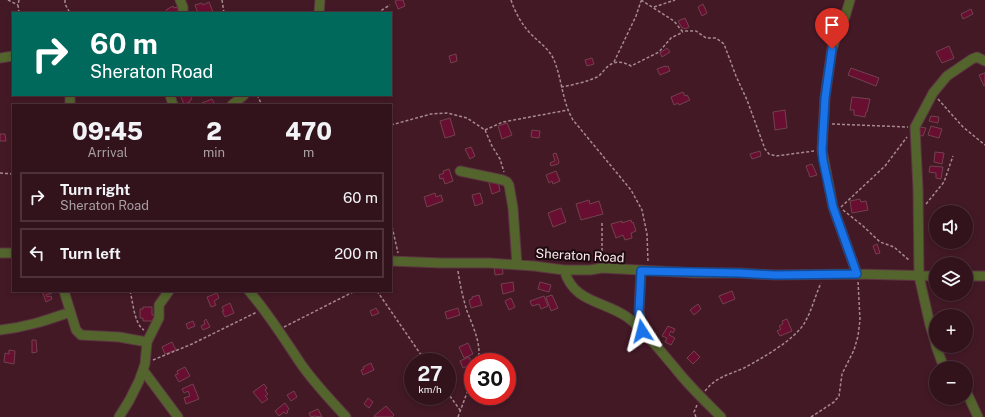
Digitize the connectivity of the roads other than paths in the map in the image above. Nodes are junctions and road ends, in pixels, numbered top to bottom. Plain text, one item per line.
1 (180, 0) edge
2 (320, 0) edge
3 (850, 0) edge
4 (183, 12) edge
5 (319, 12) edge
6 (12, 56) edge
7 (0, 58) edge
8 (985, 60) edge
9 (243, 96) edge
10 (233, 104) edge
11 (460, 171) dead end
12 (0, 253) edge
13 (12, 253) edge
14 (396, 261) edge
15 (517, 265) junction
16 (564, 270) junction
17 (644, 271) junction
18 (919, 273) junction
19 (857, 274) junction
20 (929, 275) edge
21 (973, 276) edge
22 (985, 276) edge
23 (64, 292) edge
24 (168, 292) edge
25 (250, 292) edge
26 (70, 312) junction
27 (929, 320) edge
28 (0, 330) edge
29 (642, 331) junction
30 (149, 338) junction
31 (144, 367) junction
32 (972, 405) edge
33 (119, 417) edge
34 (178, 417) edge
35 (346, 417) edge
36 (721, 417) edge
37 (978, 417) edge

1 - 4 street
2 - 5 street
3 - 19 street
6 - 7 street
8 - 18 street
9 - 10 street
11 - 15 street
12 - 13 street
14 - 15 street, Sheraton Road
15 - 16 street, Sheraton Road
16 - 17 street, Sheraton Road
16 - 29 street
17 - 19 street, Sheraton Road
17 - 29 street
18 - 19 street, Sheraton Road
18 - 20 street, Sheraton Road
18 - 27 street
21 - 22 street
23 - 26 street
24 - 30 street
25 - 35 street
26 - 28 street
26 - 30 street
29 - 36 street
30 - 31 street
31 - 33 street
31 - 34 street
32 - 37 street

